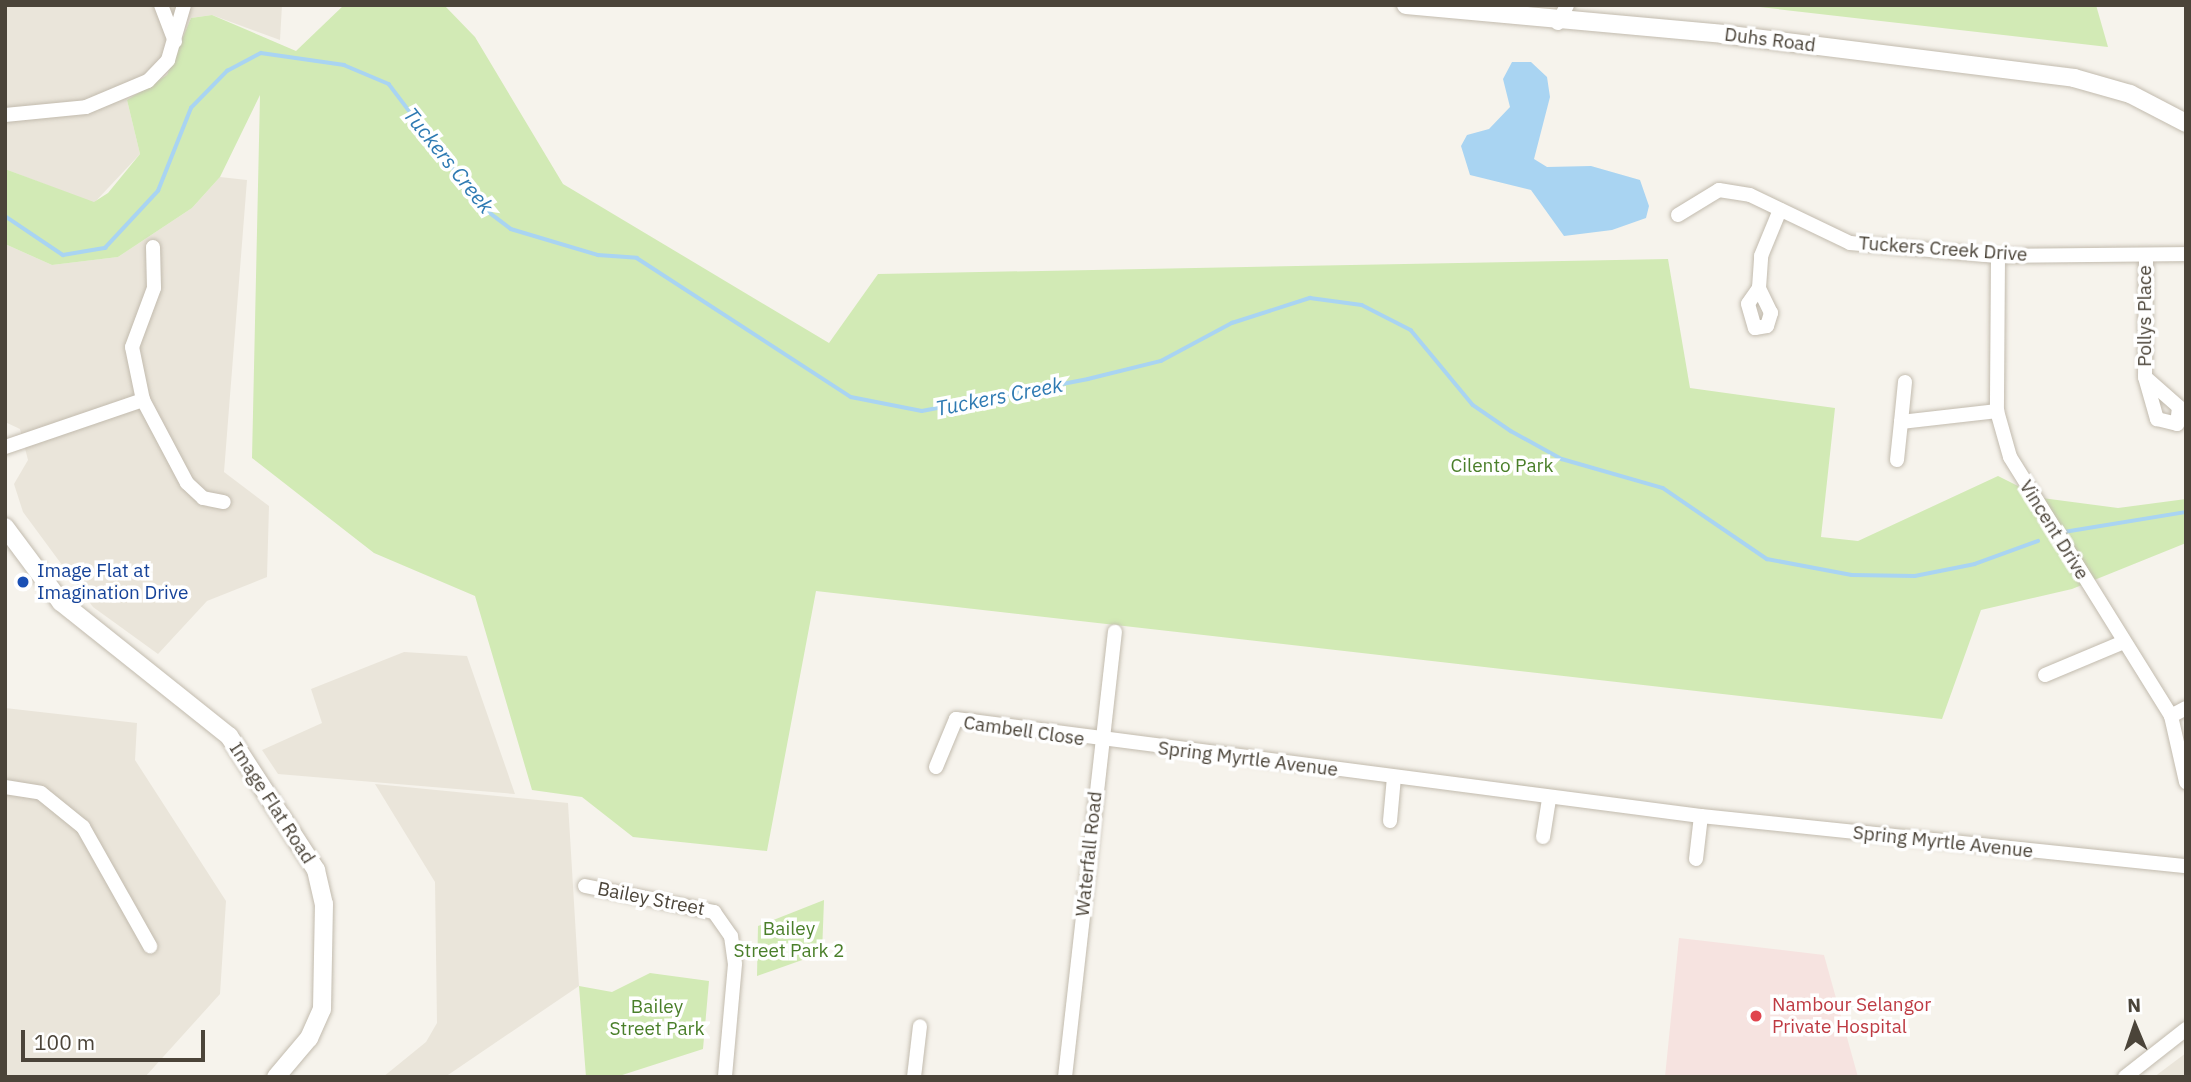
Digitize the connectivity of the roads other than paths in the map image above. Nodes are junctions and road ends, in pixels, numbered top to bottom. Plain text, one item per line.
1 (161, 5) edge
2 (184, 5) edge
3 (1406, 5) edge
4 (1567, 5) edge
5 (1559, 23) junction
6 (174, 41) junction
7 (5, 116) edge
8 (2186, 123) edge
9 (1780, 210) junction
10 (1678, 215) dead end
11 (153, 247) dead end
12 (2186, 254) edge
13 (2146, 255) junction
14 (1998, 256) junction
15 (1759, 288) dead end
16 (2145, 377) dead end
17 (1905, 382) dead end
18 (143, 400) junction
19 (1997, 411) junction
20 (1901, 422) junction
21 (5, 447) edge
22 (1897, 460) dead end
23 (224, 502) dead end
24 (5, 527) edge
25 (1115, 632) dead end
26 (2124, 642) junction
27 (2045, 675) dead end
28 (2186, 708) edge
29 (2171, 716) junction
30 (1102, 742) junction
31 (936, 767) dead end
32 (1394, 777) junction
33 (2186, 782) edge
34 (5, 788) edge
35 (1549, 798) junction
36 (1701, 816) junction
37 (1390, 821) dead end
38 (1543, 837) dead end
39 (1696, 859) dead end
40 (2186, 866) edge
41 (585, 887) dead end
42 (150, 946) dead end
43 (920, 1026) dead end
44 (2186, 1029) edge
45 (276, 1077) edge
46 (725, 1077) edge
47 (914, 1077) edge
48 (1065, 1077) edge
49 (2125, 1077) edge

1 - 6 street
2 - 6 street
3 - 5 street, Duhs Road
4 - 5 street
5 - 8 street, Duhs Road
6 - 7 street
9 - 10 street, Tuckers Creek Drive
9 - 14 street, Tuckers Creek Drive
9 - 15 street
11 - 18 street
12 - 13 street, Tuckers Creek Drive
13 - 14 street, Tuckers Creek Drive
13 - 16 street, Pollys Place
14 - 19 street, Vincent Drive
17 - 20 street
18 - 21 street
18 - 23 street
19 - 20 street
19 - 26 street, Vincent Drive
20 - 22 street
24 - 45 street, Image Flat Road
25 - 30 street, Waterfall Road
26 - 27 street
26 - 29 street, Vincent Drive
28 - 29 street
29 - 33 street, Vincent Drive
30 - 31 street, Cambell Close
30 - 32 street, Spring Myrtle Avenue
30 - 48 street, Waterfall Road
32 - 35 street, Spring Myrtle Avenue
32 - 37 street
34 - 42 street
35 - 36 street, Spring Myrtle Avenue
35 - 38 street
36 - 39 street
36 - 40 street, Spring Myrtle Avenue
41 - 46 street, Bailey Street
43 - 47 street
44 - 49 street

